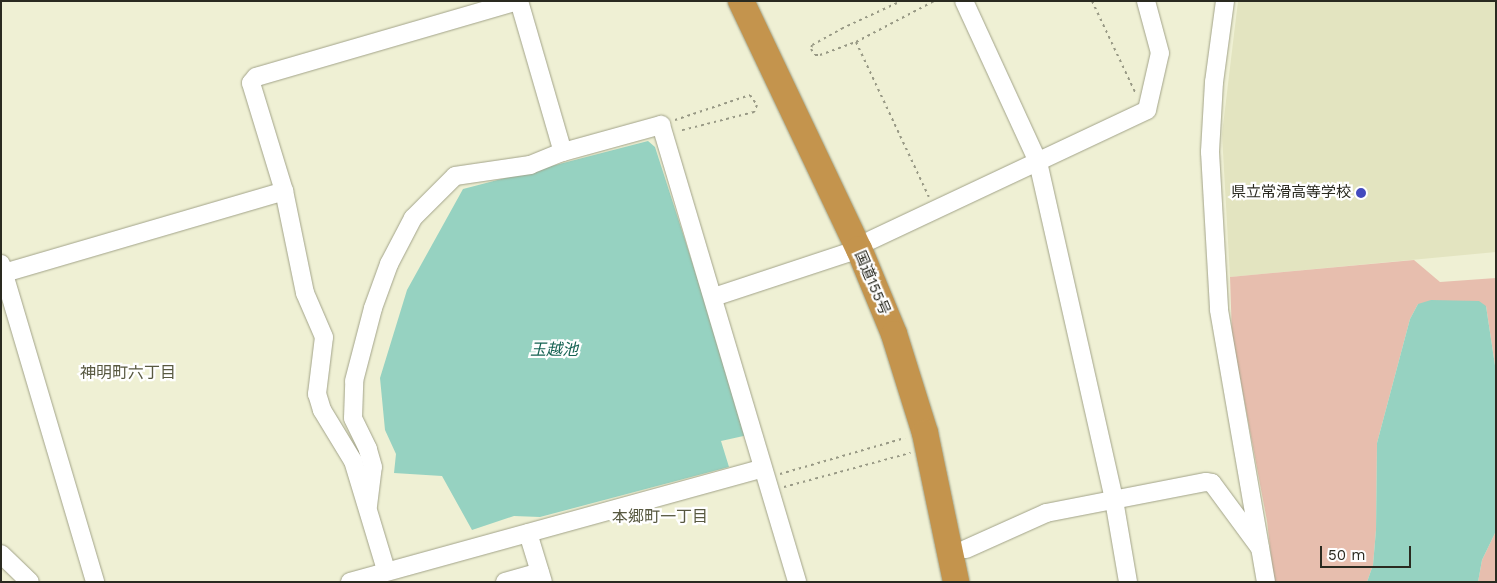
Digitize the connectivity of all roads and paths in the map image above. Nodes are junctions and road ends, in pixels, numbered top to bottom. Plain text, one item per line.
1 (518, 1) edge
2 (741, 1) edge
3 (758, 1) edge
4 (902, 1) edge
5 (934, 1) edge
6 (964, 1) edge
7 (1092, 1) edge
8 (1146, 1) edge
9 (1226, 1) edge
10 (897, 2) edge
11 (856, 42) junction
12 (1144, 112) junction
13 (663, 130) junction
14 (563, 152) junction
15 (1038, 162) junction
16 (284, 191) junction
17 (936, 211) junction
18 (865, 245) junction
19 (3, 268) edge
20 (714, 297) junction
21 (766, 479) junction
22 (1114, 500) junction
23 (368, 506) junction
24 (528, 533) junction
25 (966, 549) junction
26 (1262, 550) junction
27 (1, 554) edge
28 (386, 570) junction
29 (541, 577) edge
30 (30, 582) edge
31 (95, 582) edge
32 (350, 582) edge
33 (505, 582) edge
34 (797, 582) edge
35 (956, 582) edge
36 (973, 582) edge
37 (1128, 582) edge
38 (1266, 582) edge

1 - 14 street
1 - 16 street
2 - 18 highway, 国道155号
3 - 18 highway, 国道155号
4 - 10 path
5 - 11 path
6 - 15 street
7 - 12 path
8 - 12 street
9 - 26 street
10 - 11 path
11 - 17 path
12 - 15 street
13 - 13 path
13 - 14 street
13 - 20 street
14 - 23 street
15 - 17 street
15 - 22 street
16 - 19 street
16 - 23 street
17 - 18 street
18 - 20 street
18 - 25 highway, 国道155号
18 - 35 highway, 国道155号
19 - 31 street
20 - 21 street
21 - 21 path
21 - 24 street
21 - 34 street
22 - 25 street
22 - 26 street
22 - 37 street
23 - 28 street
24 - 28 street
24 - 29 street
25 - 36 highway, 国道155号
26 - 38 street
27 - 30 street
28 - 32 street
29 - 33 street

